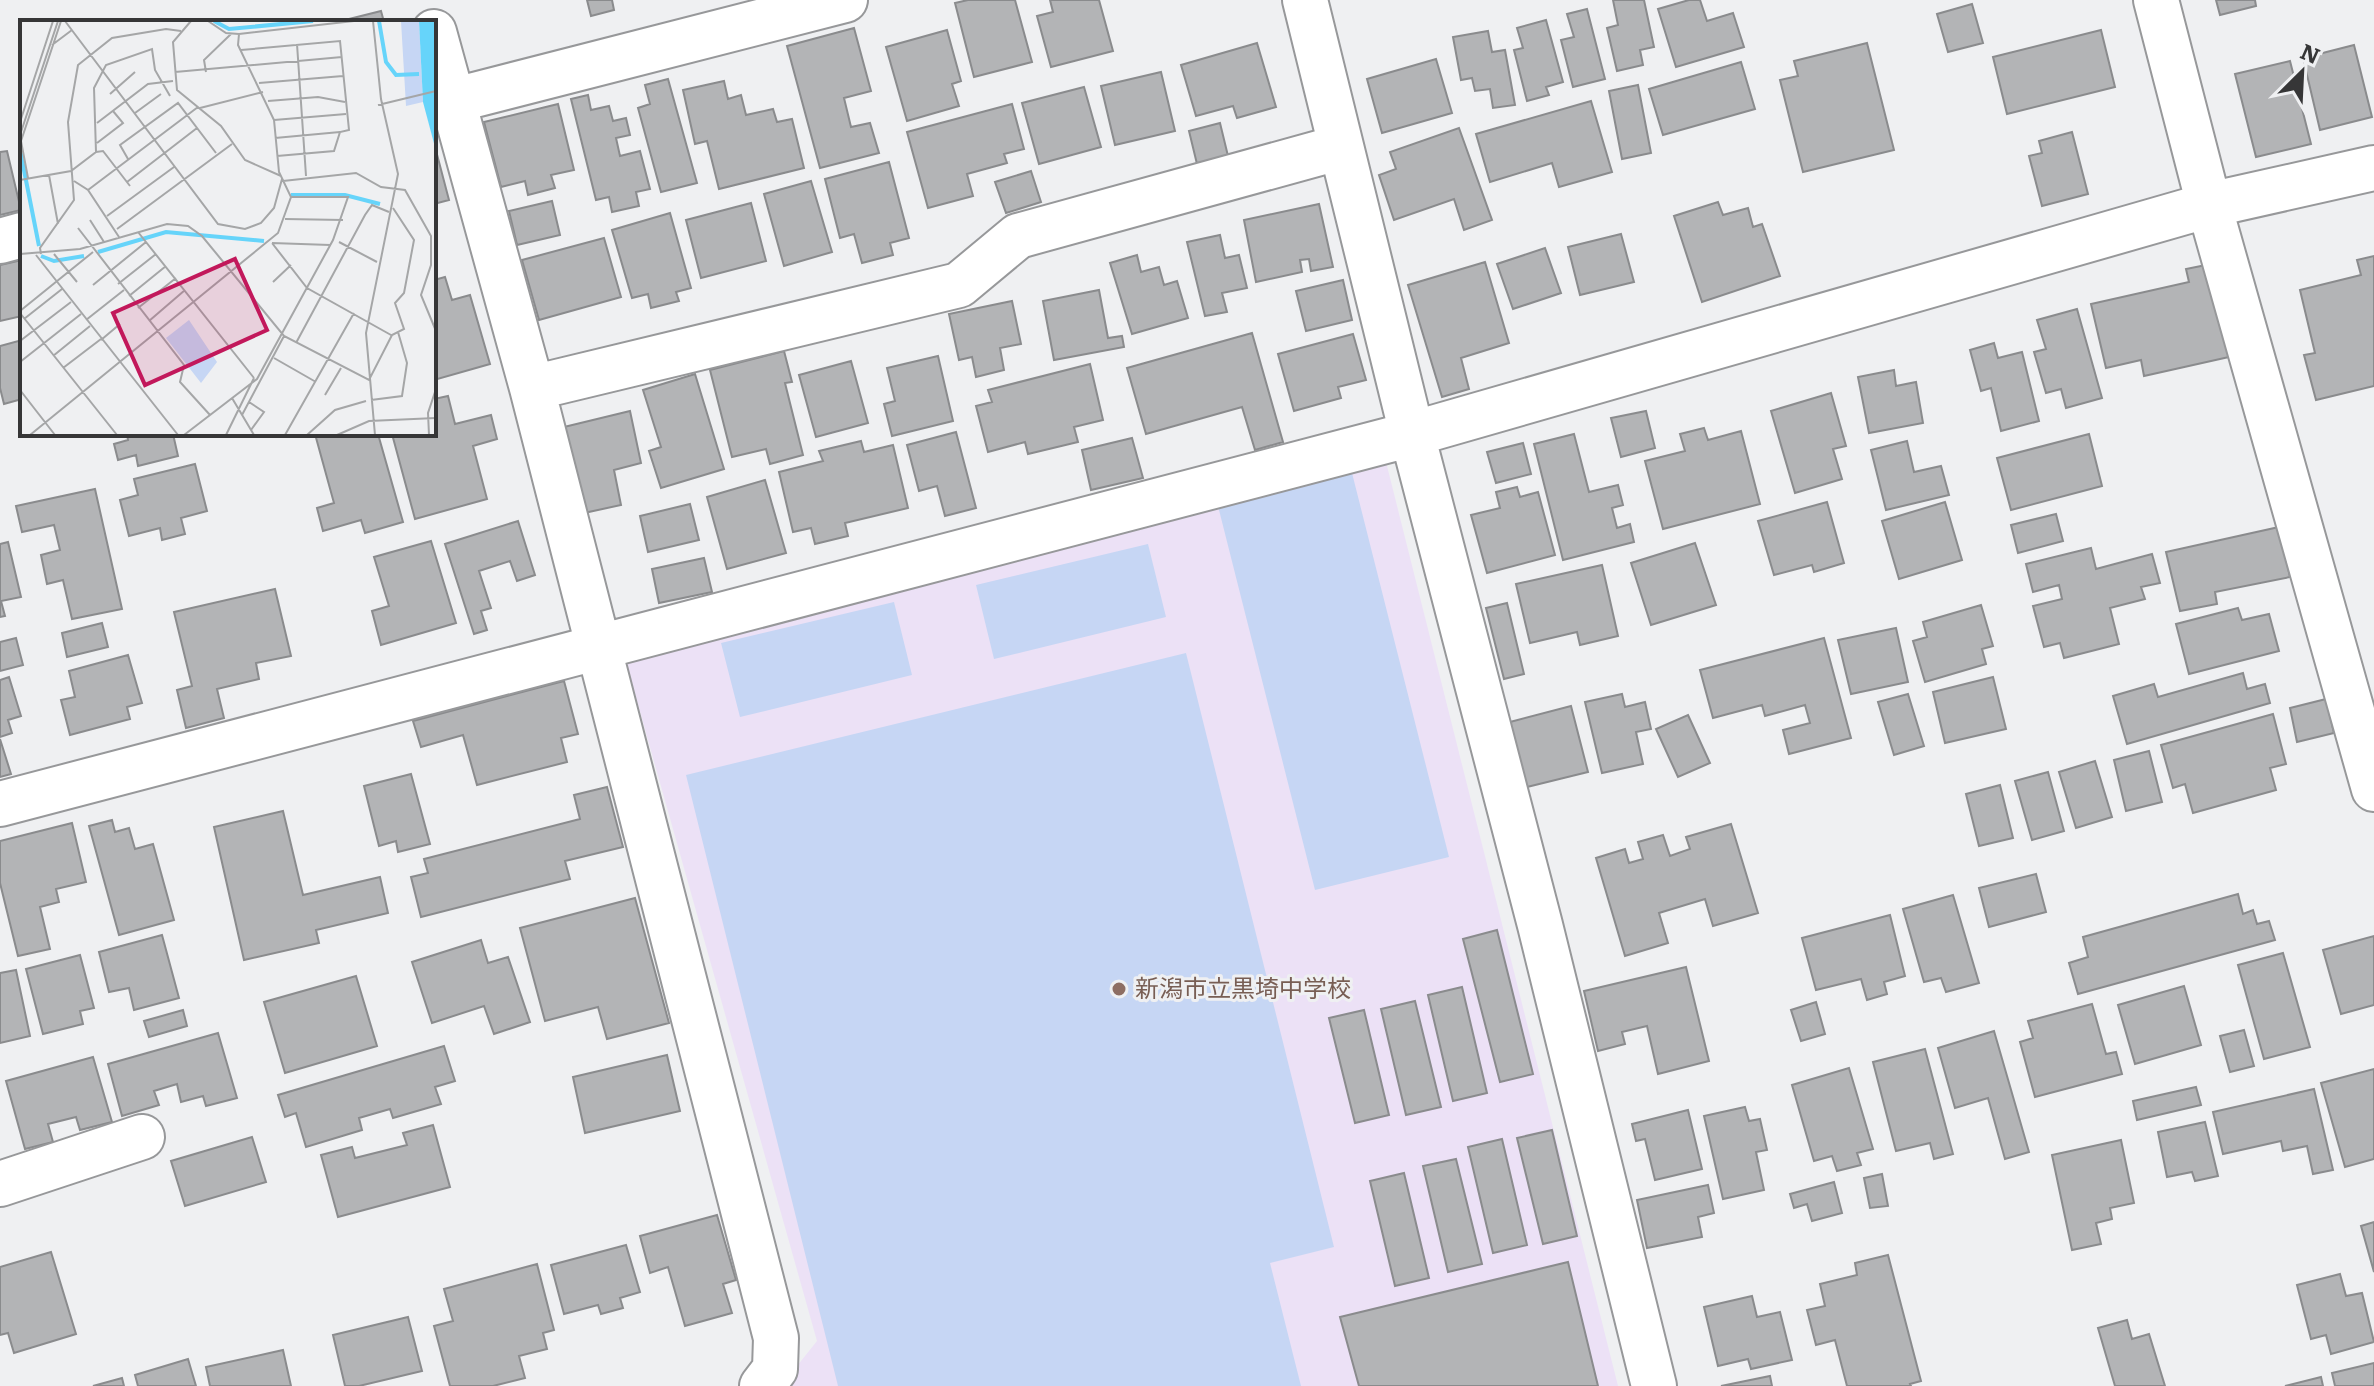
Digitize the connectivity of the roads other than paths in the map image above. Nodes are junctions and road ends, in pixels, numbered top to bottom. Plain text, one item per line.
1 (426, 0) edge
2 (845, 0) edge
3 (1305, 0) edge
4 (2156, 0) edge
5 (431, 20) edge
6 (436, 40) edge
7 (451, 101) junction
8 (1341, 147) junction
9 (2374, 168) edge
10 (2209, 205) junction
11 (20, 236) edge
12 (0, 241) edge
13 (532, 388) junction
14 (1412, 434) junction
15 (597, 647) junction
16 (2374, 789) edge
17 (0, 804) edge
18 (142, 1137) dead end
19 (0, 1184) edge
20 (762, 1386) edge
21 (1654, 1386) edge

1 - 5 street
2 - 7 street
3 - 8 street
4 - 10 street
6 - 7 street
7 - 13 street
8 - 13 street
8 - 14 street
9 - 10 street
10 - 14 street
10 - 16 street
11 - 12 street
13 - 15 street
14 - 15 street
14 - 21 street
15 - 17 street
15 - 20 street
18 - 19 street

